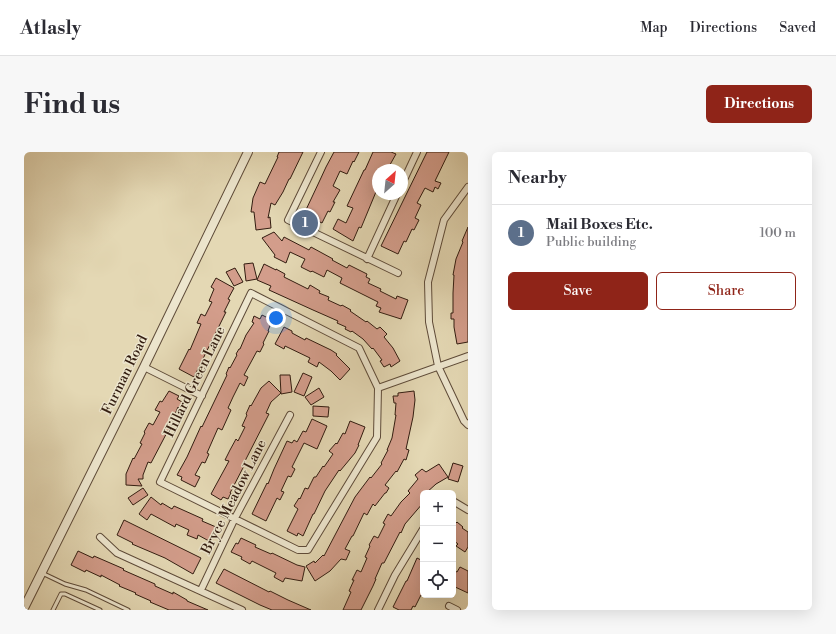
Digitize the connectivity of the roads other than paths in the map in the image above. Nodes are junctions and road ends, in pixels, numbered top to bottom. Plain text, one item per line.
1 (248, 152) edge
2 (321, 152) edge
3 (417, 152) edge
4 (408, 171) edge
5 (468, 187) edge
6 (394, 200) edge
7 (367, 258) junction
8 (398, 273) dead end
9 (468, 356) edge
10 (438, 366) junction
11 (144, 367) junction
12 (378, 388) junction
13 (202, 396) junction
14 (290, 415) dead end
15 (468, 426) edge
16 (456, 503) edge
17 (467, 510) edge
18 (235, 518) junction
19 (420, 534) edge
20 (100, 537) dead end
21 (41, 573) junction
22 (201, 590) junction
23 (449, 606) dead end
24 (24, 608) edge
25 (53, 610) edge
26 (100, 610) edge
27 (128, 610) edge
28 (242, 610) edge
29 (378, 610) edge
30 (457, 610) edge

1 - 11 street, Furman Road
2 - 7 street
3 - 4 street
5 - 10 street
6 - 7 street
7 - 8 street
9 - 10 street
10 - 12 street
10 - 15 street
11 - 13 street
11 - 21 street, Furman Road
12 - 13 street, Hillard Green Lane
12 - 18 street
13 - 18 street, Hillard Green Lane
14 - 18 street, Bryce Meadow Lane
16 - 17 street
18 - 22 street, Bryce Meadow Lane
19 - 29 street
20 - 22 street
21 - 24 street, Furman Road
21 - 27 lane
22 - 28 street
23 - 30 street
25 - 26 lane

